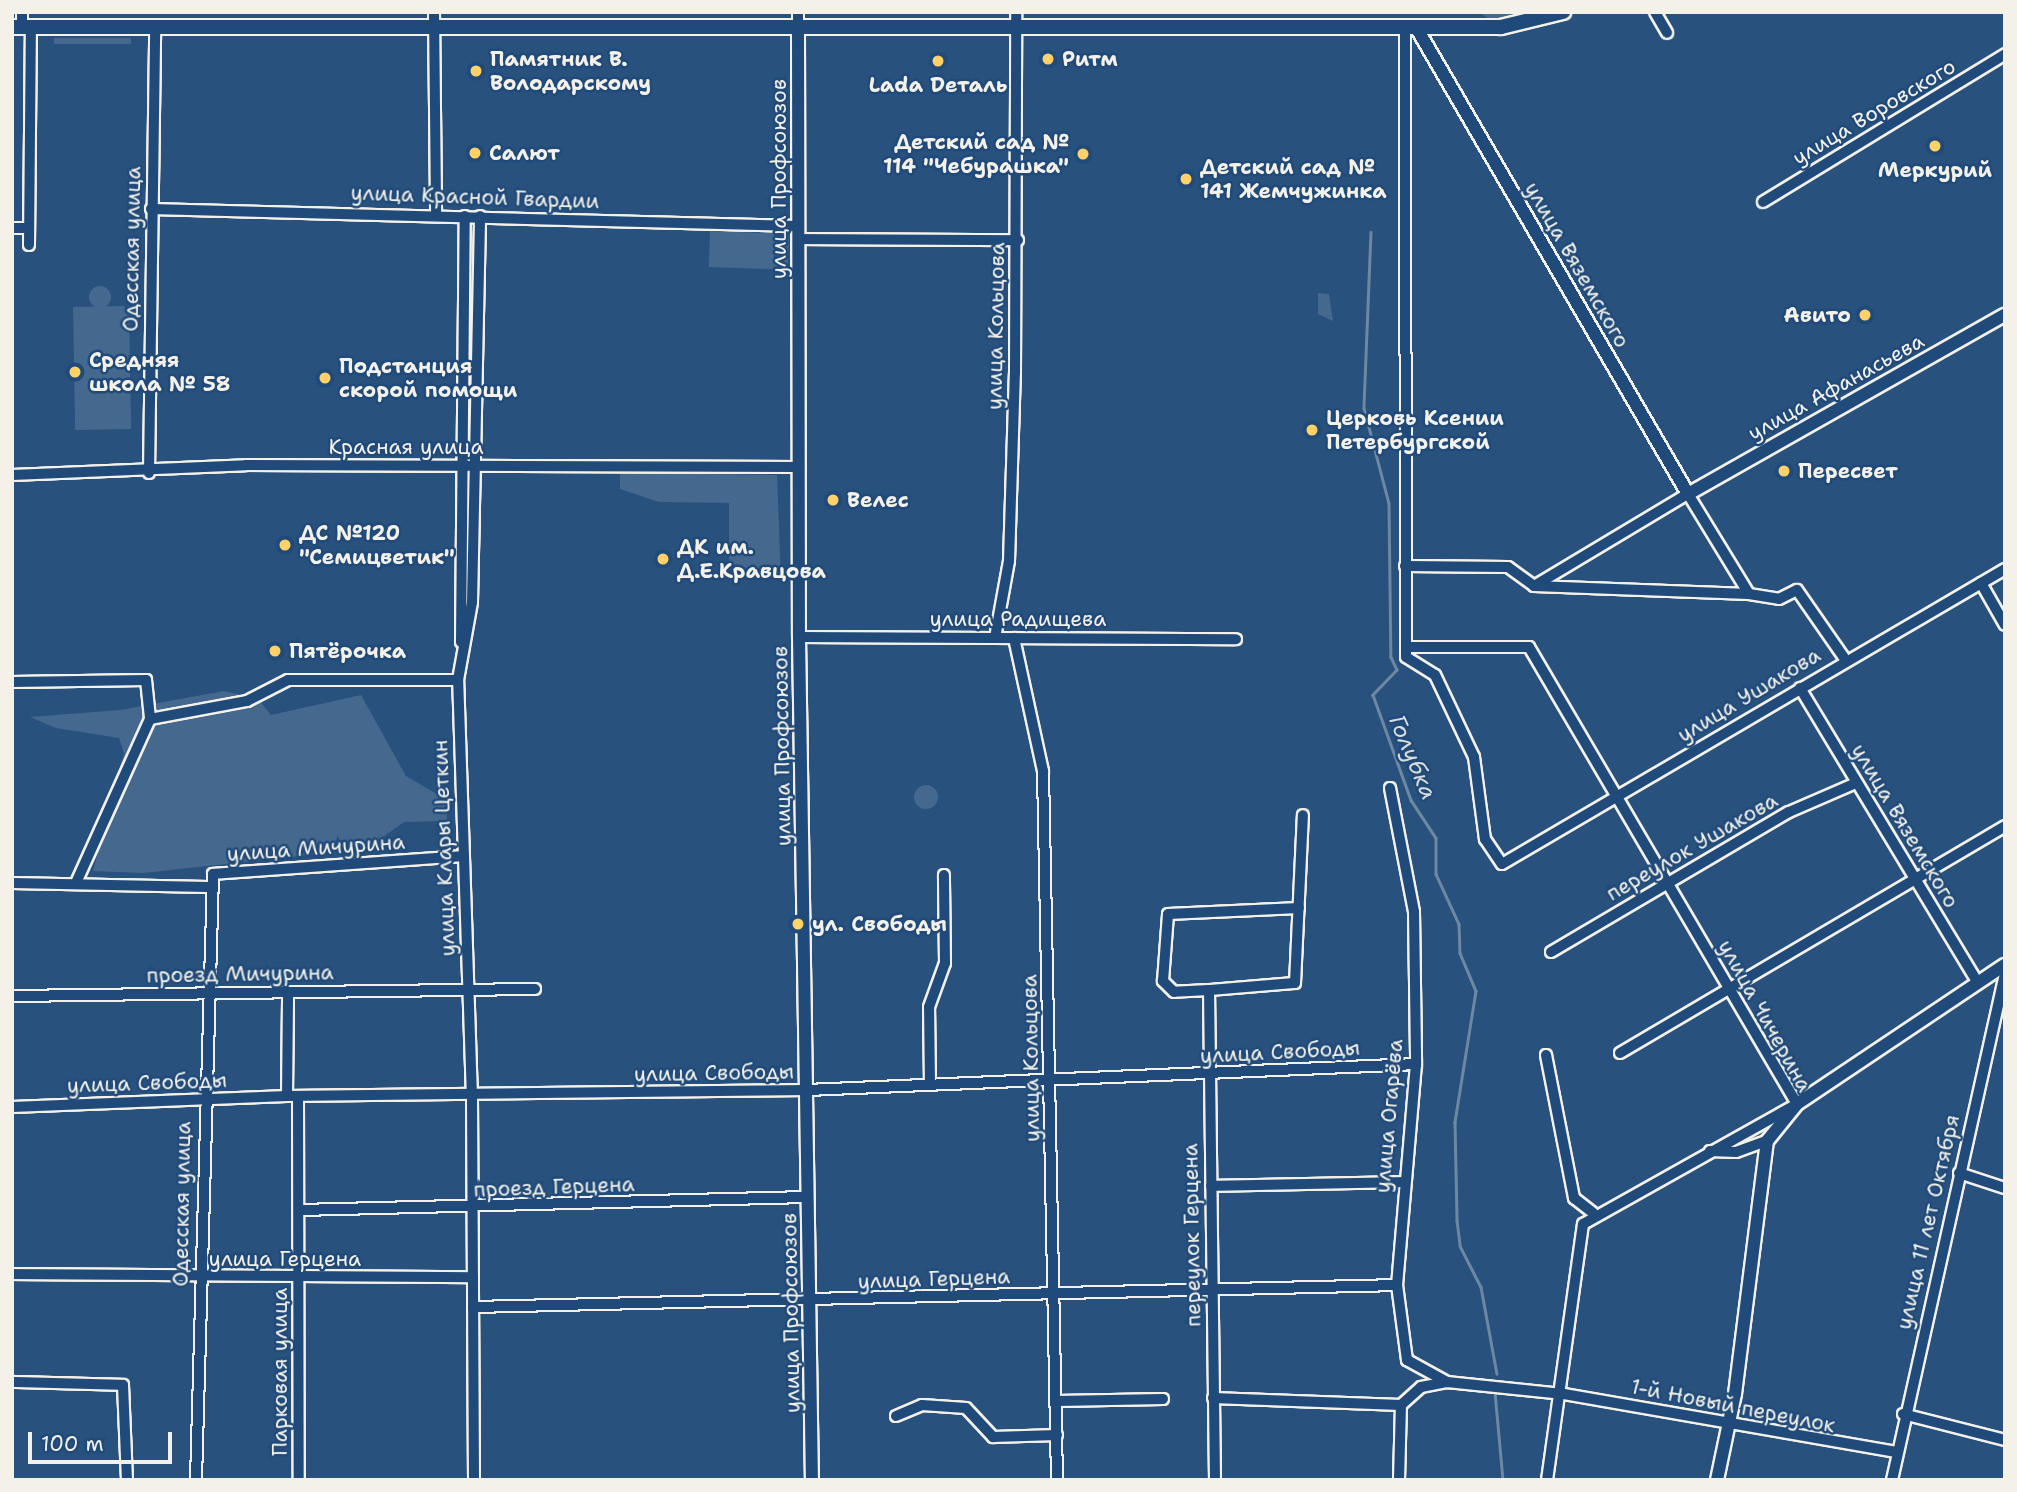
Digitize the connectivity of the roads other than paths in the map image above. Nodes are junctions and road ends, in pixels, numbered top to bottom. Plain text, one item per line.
1 (798, 12) edge
2 (1563, 12) edge
3 (1655, 12) edge
4 (434, 18) edge
5 (1148, 19) edge
6 (1016, 20) edge
7 (22, 23) edge
8 (155, 26) junction
9 (798, 27) junction
10 (1411, 27) junction
11 (1667, 33) dead end
12 (2005, 54) edge
13 (1763, 202) dead end
14 (151, 209) junction
15 (436, 215) junction
16 (466, 216) junction
17 (480, 216) junction
18 (12, 228) edge
19 (29, 228) junction
20 (799, 233) junction
21 (1018, 240) junction
22 (29, 245) dead end
23 (2005, 315) edge
24 (474, 466) junction
25 (459, 467) junction
26 (799, 467) junction
27 (149, 473) junction
28 (12, 475) edge
29 (1688, 494) junction
30 (1405, 566) junction
31 (2005, 569) edge
32 (1981, 583) junction
33 (1534, 586) junction
34 (1749, 594) junction
35 (2005, 625) edge
36 (799, 637) junction
37 (1014, 638) junction
38 (995, 639) junction
39 (1236, 639) dead end
40 (1406, 647) junction
41 (462, 649) junction
42 (1845, 659) junction
43 (458, 680) junction
44 (12, 682) edge
45 (1800, 688) junction
46 (150, 719) junction
47 (1856, 783) junction
48 (1390, 788) dead end
49 (1615, 799) junction
50 (1303, 815) dead end
51 (2005, 826) edge
52 (462, 856) junction
53 (944, 875) dead end
54 (1914, 879) junction
55 (1668, 882) junction
56 (12, 883) edge
57 (76, 883) junction
58 (208, 887) junction
59 (1299, 908) junction
60 (1550, 952) dead end
61 (2005, 965) edge
62 (2005, 974) edge
63 (1978, 983) junction
64 (469, 989) junction
65 (536, 989) dead end
66 (1209, 990) junction
67 (1731, 990) junction
68 (288, 993) junction
69 (207, 995) junction
70 (12, 996) edge
71 (1620, 1054) dead end
72 (1546, 1055) dead end
73 (1416, 1064) junction
74 (1209, 1076) junction
75 (1052, 1081) junction
76 (930, 1084) junction
77 (807, 1090) junction
78 (287, 1096) junction
79 (298, 1096) junction
80 (472, 1098) junction
81 (203, 1100) junction
82 (1797, 1104) junction
83 (12, 1107) edge
84 (1767, 1141) junction
85 (1708, 1151) junction
86 (1959, 1173) junction
87 (1402, 1182) junction
88 (1211, 1186) junction
89 (2005, 1188) edge
90 (808, 1197) junction
91 (473, 1209) junction
92 (300, 1210) junction
93 (1593, 1213) junction
94 (12, 1274) edge
95 (473, 1276) junction
96 (200, 1278) junction
97 (299, 1279) junction
98 (1397, 1285) junction
99 (1213, 1290) junction
100 (1055, 1294) junction
101 (810, 1301) junction
102 (473, 1307) junction
103 (12, 1382) edge
104 (1447, 1382) junction
105 (1564, 1394) junction
106 (1213, 1398) junction
107 (1163, 1399) dead end
108 (1057, 1401) junction
109 (1401, 1405) junction
110 (1903, 1415) junction
111 (896, 1416) dead end
112 (1728, 1424) junction
113 (1057, 1435) junction
114 (2005, 1440) edge
115 (1895, 1452) junction
116 (127, 1480) edge
117 (196, 1480) edge
118 (299, 1480) edge
119 (474, 1480) edge
120 (812, 1480) edge
121 (1058, 1480) edge
122 (1215, 1480) edge
123 (1399, 1480) edge
124 (1547, 1480) edge
125 (1717, 1480) edge
126 (1892, 1480) edge

1 - 9 street, улица Профсоюзов
2 - 10 main road
3 - 11 street
4 - 8 main road
4 - 9 main road
4 - 15 street
5 - 6 main road
5 - 10 main road
6 - 9 main road
6 - 21 street, улица Кольцова
7 - 8 main road
7 - 19 street
8 - 14 street, Одесская улица
9 - 20 street, улица Профсоюзов
10 - 29 street, улица Вяземского
10 - 30 street
12 - 13 street, улица Воровского
14 - 15 street, улица Красной Гвардии
14 - 27 street, Одесская улица
15 - 16 street, улица Красной Гвардии
16 - 17 street, улица Красной Гвардии
16 - 25 street
17 - 20 street, улица Красной Гвардии
17 - 24 street, улица Клары Цеткин
18 - 19 street
19 - 22 street
20 - 21 street, улица Красной Гвардии
20 - 26 street, улица Профсоюзов
21 - 38 street, улица Кольцова
23 - 29 street, улица Афанасьева
24 - 25 street, Красная улица
24 - 26 street, Красная улица
24 - 41 street, улица Клары Цеткин
25 - 27 street, Красная улица
25 - 41 street
26 - 36 street, улица Профсоюзов
27 - 28 street, Красная улица
29 - 33 street
29 - 34 street, улица Вяземского
30 - 33 street
30 - 40 street
31 - 32 street, улица Ушакова
32 - 35 street
32 - 42 street, улица Ушакова
33 - 34 street
34 - 42 street
36 - 38 street, улица Радищева
36 - 77 street, улица Профсоюзов
37 - 38 street, улица Радищева
37 - 39 street, улица Радищева
37 - 75 street, улица Кольцова
40 - 49 street, улица Чичерина
40 - 49 street, улица Ушакова
41 - 43 street, улица Клары Цеткин
42 - 45 street, улица Ушакова
43 - 46 street
43 - 52 street, улица Клары Цеткин
44 - 46 street
45 - 47 street, улица Вяземского
45 - 49 street, улица Ушакова
46 - 57 street
47 - 54 street, улица Вяземского
47 - 55 street, переулок Ушакова
48 - 73 street, улица Огарёва
49 - 55 street, улица Чичерина
50 - 59 street
51 - 54 street
52 - 58 street, улица Мичурина
52 - 64 street, улица Клары Цеткин
53 - 76 street
54 - 63 street, улица Вяземского
54 - 67 street
55 - 60 street, переулок Ушакова
55 - 67 street, улица Чичерина
56 - 57 street, улица Мичурина
57 - 58 street, улица Мичурина
58 - 69 street, Одесская улица
59 - 66 street
59 - 66 street
61 - 63 street
62 - 86 street, улица 11 лет Октября
63 - 82 street
64 - 65 street, проезд Мичурина
64 - 68 street, проезд Мичурина
64 - 80 street, улица Клары Цеткин
66 - 74 street, переулок Герцена
67 - 71 street
67 - 82 street, улица Чичерина
68 - 69 street, проезд Мичурина
68 - 78 street
69 - 70 street, проезд Мичурина
69 - 81 street, Одесская улица
72 - 93 street
73 - 74 street, улица Свободы
73 - 87 street, улица Огарёва
74 - 75 street, улица Свободы
74 - 88 street, переулок Герцена
75 - 76 street, улица Свободы
75 - 100 street, улица Кольцова
76 - 77 street, улица Свободы
77 - 80 street, улица Свободы
77 - 90 street, улица Профсоюзов
78 - 79 street, улица Свободы
78 - 81 street, улица Свободы
79 - 80 street, улица Свободы
79 - 92 street, Парковая улица
80 - 91 street, улица Клары Цеткин
81 - 83 street, улица Свободы
81 - 96 street, Одесская улица
82 - 84 street, улица Чичерина
82 - 85 street
84 - 85 street
84 - 112 street
85 - 93 street
86 - 89 street
86 - 110 street, улица 11 лет Октября
87 - 88 street
87 - 98 street, улица Огарёва
88 - 99 street, переулок Герцена
90 - 91 street, проезд Герцена
90 - 101 street, улица Профсоюзов
91 - 92 street, проезд Герцена
91 - 95 street, улица Клары Цеткин
92 - 97 street, Парковая улица
93 - 105 street
94 - 96 street, улица Герцена
95 - 97 street, улица Герцена
95 - 102 street, улица Клары Цеткин
96 - 97 street, улица Герцена
96 - 117 street, Одесская улица
97 - 118 street, Парковая улица
98 - 99 street, улица Герцена
98 - 104 street, улица Огарёва
99 - 100 street, улица Герцена
99 - 106 street, переулок Герцена
100 - 101 street, улица Герцена
100 - 108 street, улица Кольцова
101 - 102 street, улица Герцена
101 - 120 street, улица Профсоюзов
102 - 119 street, улица Клары Цеткин
103 - 116 street
104 - 105 street, улица Огарёва
104 - 109 street, улица Огарёва
105 - 112 street, 1-й Новый переулок
105 - 124 street
106 - 109 street
106 - 122 street, переулок Герцена
107 - 108 street
108 - 113 street, улица Кольцова
109 - 123 street
110 - 114 street
110 - 115 street, улица 11 лет Октября
111 - 113 street
112 - 115 street, 1-й Новый переулок
112 - 125 street
113 - 121 street, улица Кольцова
115 - 126 street, улица 11 лет Октября

